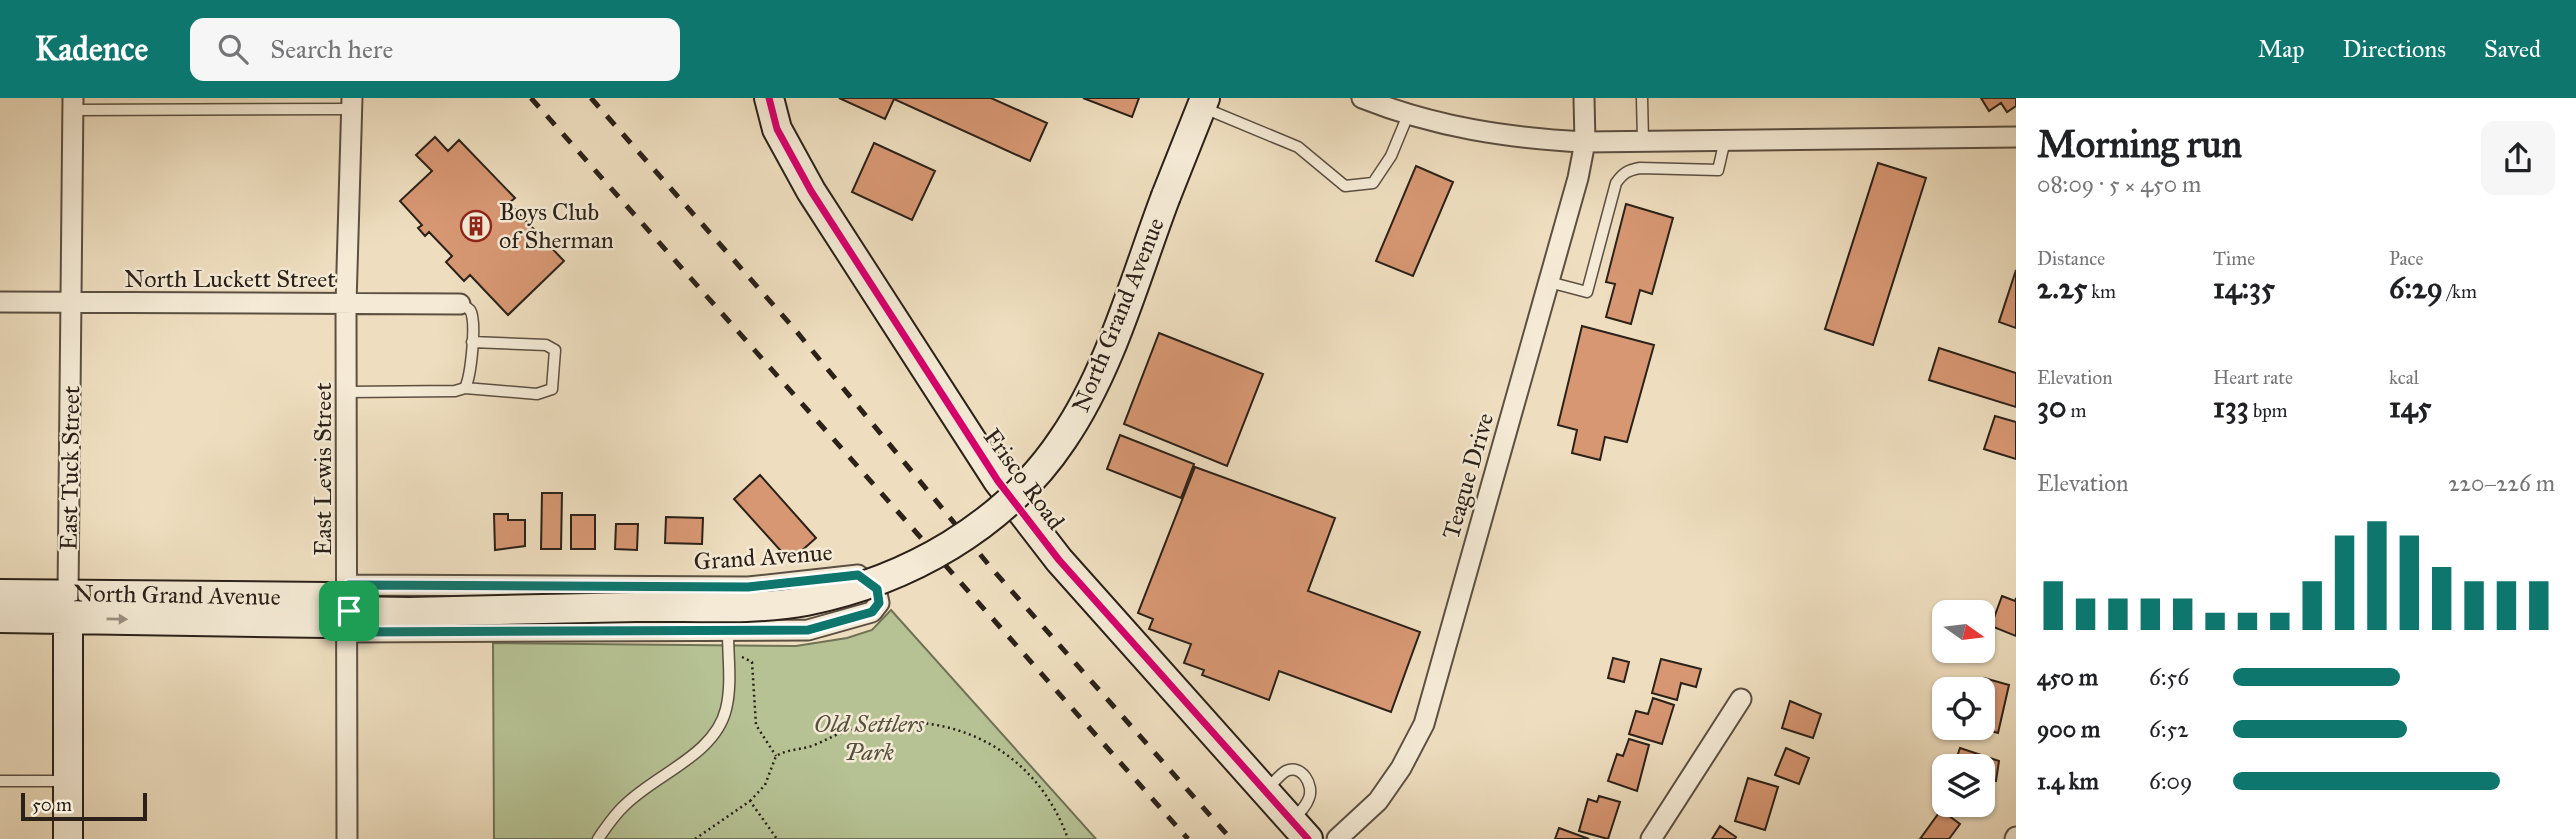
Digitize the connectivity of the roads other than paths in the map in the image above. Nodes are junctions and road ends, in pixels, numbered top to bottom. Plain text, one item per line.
1 (769, 98) edge
2 (1362, 98) edge
3 (1584, 98) edge
4 (1642, 98) edge
5 (1203, 103) edge
6 (73, 104) edge
7 (352, 104) edge
8 (1408, 115) junction
9 (2016, 137) edge
10 (1725, 140) junction
11 (1643, 141) junction
12 (1585, 142) junction
13 (1549, 282) junction
14 (0, 302) edge
15 (72, 303) junction
16 (346, 304) junction
17 (460, 304) joint
18 (472, 342) junction
19 (465, 388) junction
20 (347, 392) junction
21 (0, 594) edge
22 (69, 606) junction
23 (349, 609) junction
24 (0, 618) edge
25 (728, 633) junction
26 (1741, 699) dead end
27 (0, 781) edge
28 (68, 781) junction
29 (1265, 791) junction
30 (1300, 830) edge
31 (68, 839) edge
32 (347, 839) edge
33 (598, 839) edge
34 (1337, 839) edge
35 (1651, 839) edge

1 - 29 main road, Frisco Road
2 - 8 street
3 - 12 street, Teague Drive
4 - 11 lane
5 - 8 lane
5 - 23 main road, North Grand Avenue, bridge
6 - 7 lane
6 - 15 street, East Tuck Street
7 - 16 street, East Lewis Street
8 - 12 street
9 - 10 street
10 - 11 street
10 - 13 lane
11 - 12 street
12 - 13 street, Teague Drive
13 - 34 street, Teague Drive
14 - 15 street, North Luckett Street
15 - 16 street, North Luckett Street
15 - 22 street, East Tuck Street
16 - 17 street, North Luckett Street
16 - 20 street, East Lewis Street
17 - 18 lane
18 - 19 lane
18 - 19 lane
19 - 20 lane
20 - 23 street, East Lewis Street
21 - 22 main road, North Grand Avenue
22 - 23 main road, North Grand Avenue
22 - 24 main road, North Grand Avenue
22 - 28 main road, East Tuck Street
23 - 25 street, Grand Avenue
23 - 25 street, Grand Avenue
23 - 32 street, East Lewis Street
25 - 33 lane
26 - 35 street
27 - 28 lane
28 - 31 main road, East Tuck Street
29 - 30 main road, Frisco Road
29 - 30 lane

